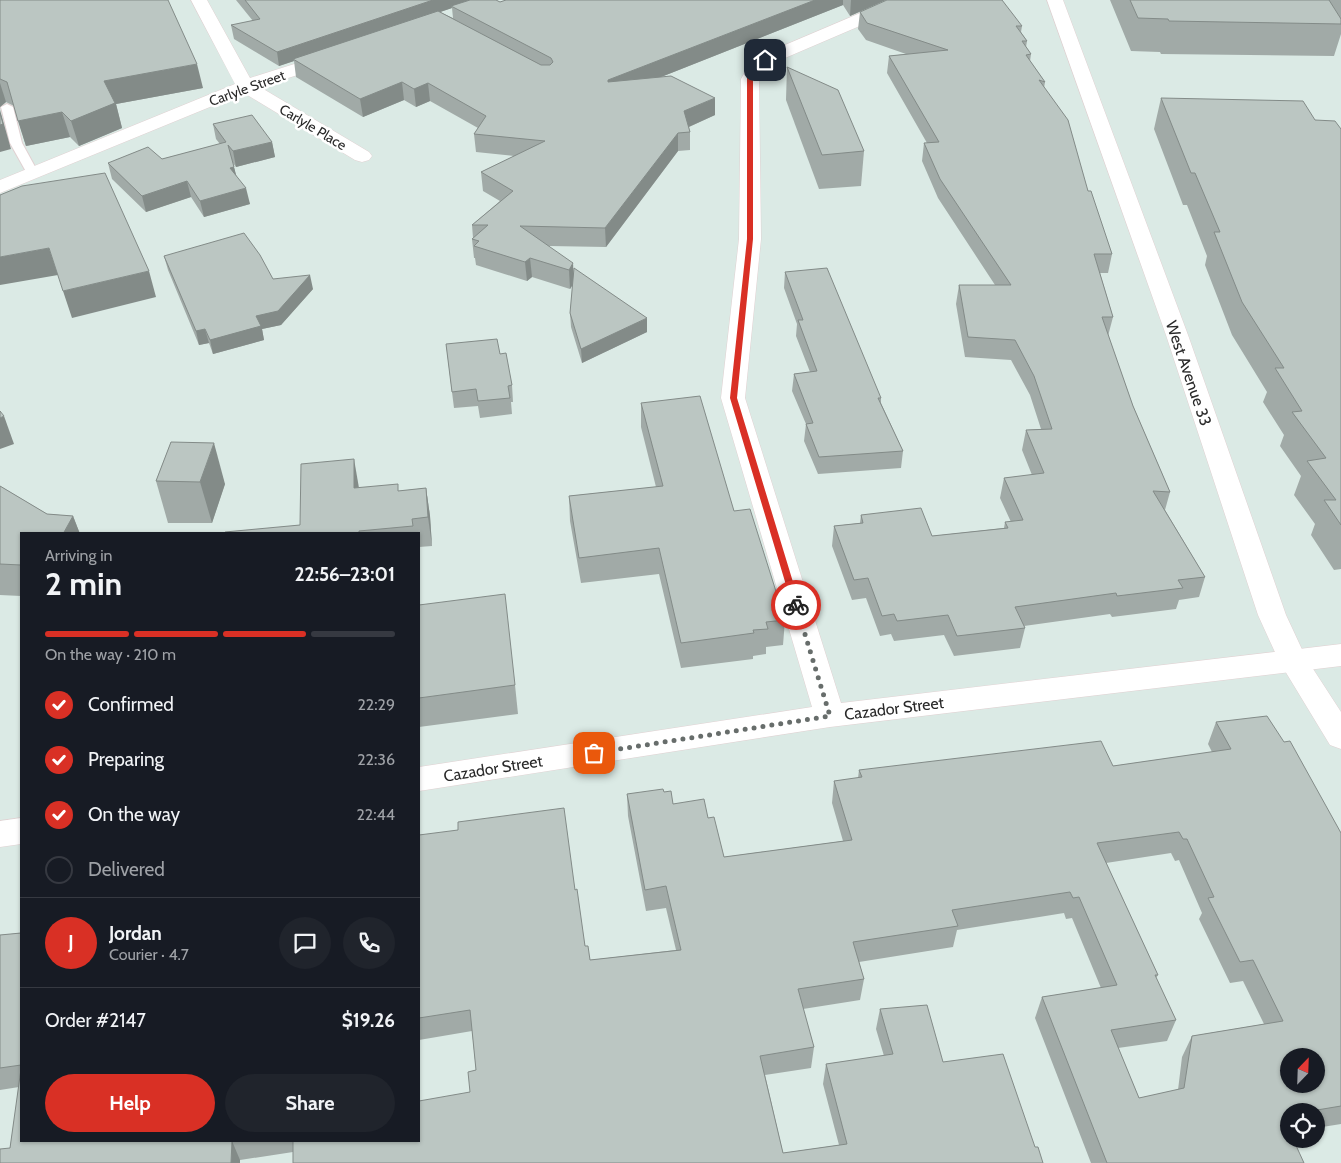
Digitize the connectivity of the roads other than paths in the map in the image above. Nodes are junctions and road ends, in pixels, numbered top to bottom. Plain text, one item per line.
1 (199, 0) edge
2 (905, 0) edge
3 (1055, 0) edge
4 (349, 52) edge
5 (245, 86) junction
6 (7, 107) edge
7 (362, 156) dead end
8 (33, 174) junction
9 (0, 187) edge
10 (1341, 655) edge
11 (1293, 661) junction
12 (830, 716) junction
13 (1341, 737) edge
14 (420, 779) edge
15 (20, 831) edge
16 (0, 834) edge

1 - 5 street
2 - 12 street
3 - 11 street, West Avenue 33
4 - 5 street, Carlyle Street
5 - 7 street, Carlyle Place
5 - 8 street, Carlyle Street
6 - 8 lane
8 - 9 street, Carlyle Street
10 - 11 street, Cazador Street
11 - 12 street, Cazador Street
11 - 13 street, West Avenue 33
12 - 14 street, Cazador Street
15 - 16 street

